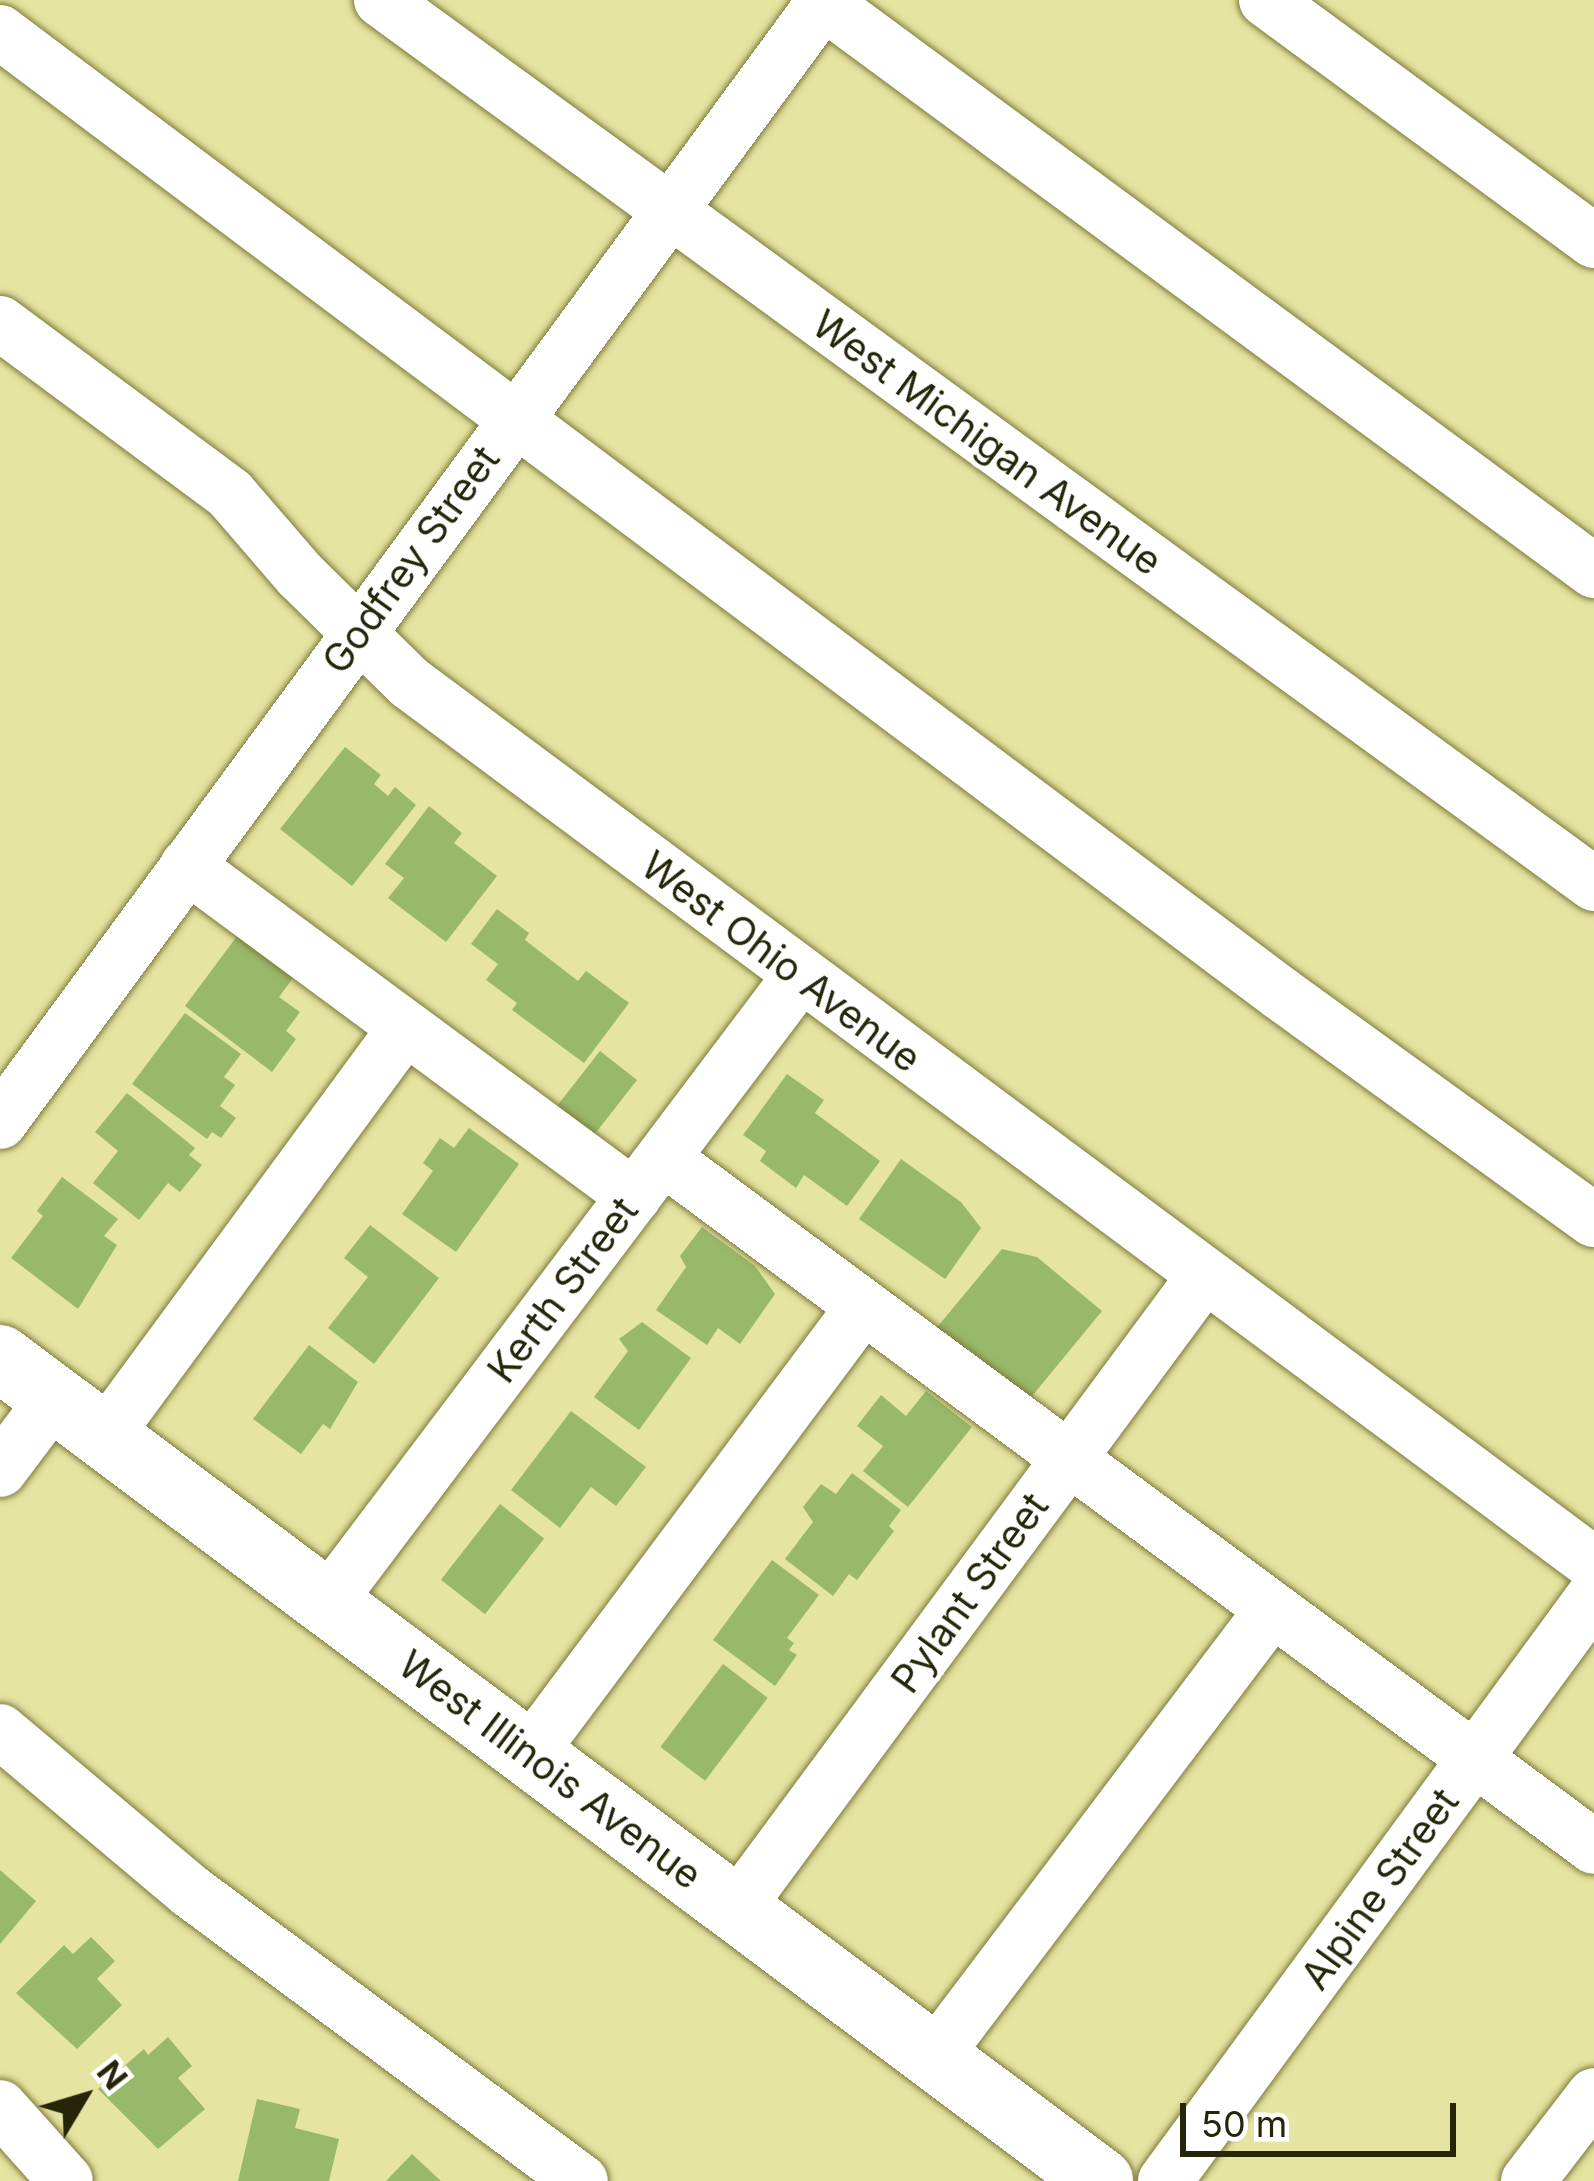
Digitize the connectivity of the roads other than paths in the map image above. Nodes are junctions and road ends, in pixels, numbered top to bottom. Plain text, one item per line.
1 (381, 0) edge
2 (1266, 0) edge
3 (822, 1) edge
4 (0, 32) edge
5 (668, 212) junction
6 (1594, 241) edge
7 (0, 323) edge
8 (518, 416) junction
9 (1594, 571) edge
10 (358, 631) junction
11 (187, 866) junction
12 (1594, 884) edge
13 (799, 977) junction
14 (405, 1028) junction
15 (0, 1122) edge
16 (648, 1177) junction
17 (1594, 1220) edge
18 (1204, 1276) junction
19 (862, 1308) junction
20 (0, 1358) edge
21 (79, 1417) junction
22 (1067, 1462) junction
23 (0, 1470) edge
24 (1594, 1564) edge
25 (1594, 1596) edge
26 (327, 1604) junction
27 (1271, 1611) junction
28 (0, 1731) edge
29 (529, 1754) junction
30 (1475, 1759) junction
31 (1594, 1846) edge
32 (736, 1909) junction
33 (934, 2057) junction
34 (1594, 2095) edge
35 (0, 2107) edge
36 (66, 2181) edge
37 (581, 2181) edge
38 (1100, 2181) edge
39 (1166, 2181) edge
40 (1528, 2181) edge

1 - 5 street, West Michigan Avenue
2 - 6 street
3 - 5 street, Godfrey Street
3 - 9 street
4 - 8 street
5 - 8 street, Godfrey Street
5 - 12 street, West Michigan Avenue
7 - 10 street, West Ohio Avenue
8 - 10 street, Godfrey Street
8 - 17 street
10 - 11 street, Godfrey Street
10 - 13 street, West Ohio Avenue
11 - 14 street
11 - 15 street, Godfrey Street
13 - 16 street, Kerth Street
13 - 18 street, West Ohio Avenue
14 - 16 street
14 - 21 street
16 - 19 street
16 - 26 street, Kerth Street
18 - 22 street, Pylant Street
18 - 24 street, West Ohio Avenue
19 - 22 street
19 - 29 street
20 - 21 main road, West Illinois Avenue
21 - 23 street
21 - 26 main road, West Illinois Avenue
22 - 27 street
22 - 32 street, Pylant Street
25 - 30 street, Alpine Street
26 - 29 main road, West Illinois Avenue
27 - 30 street
27 - 33 street
28 - 37 street
29 - 32 main road, West Illinois Avenue
30 - 31 street
30 - 39 street, Alpine Street
32 - 33 main road, West Illinois Avenue
33 - 38 main road, West Illinois Avenue
34 - 40 street
35 - 36 street

